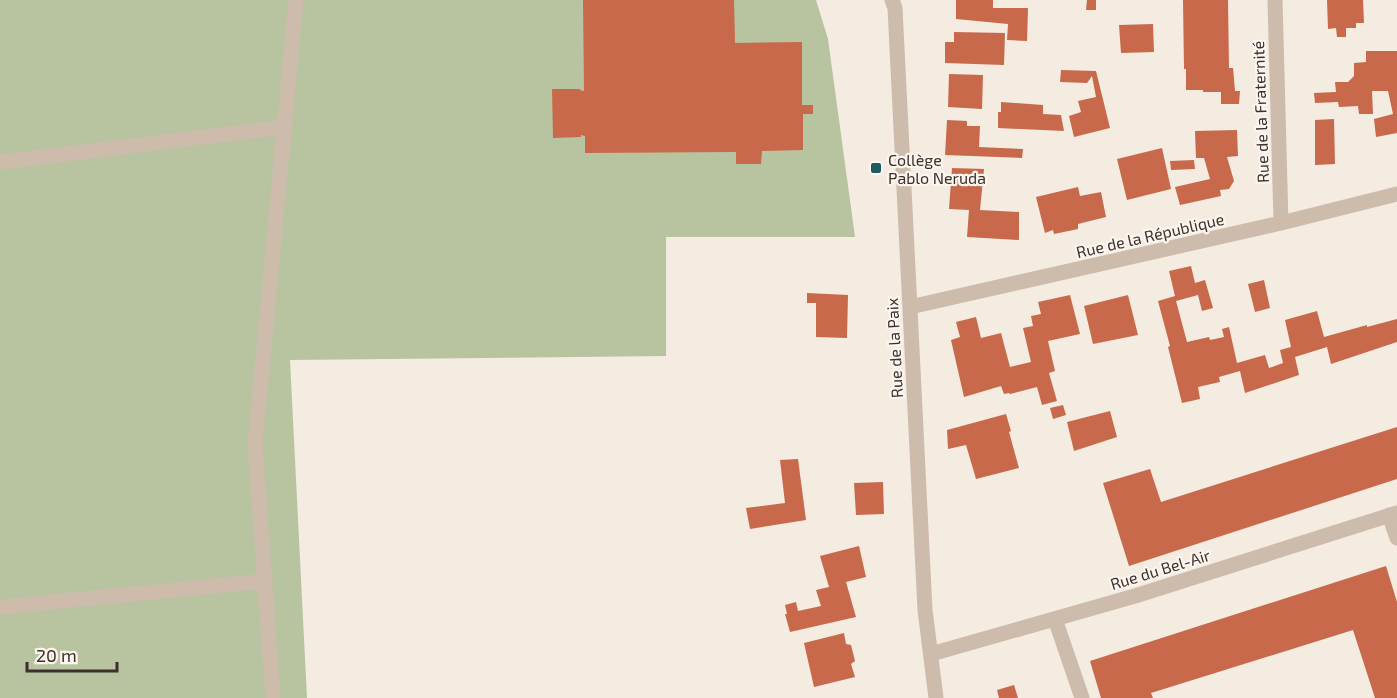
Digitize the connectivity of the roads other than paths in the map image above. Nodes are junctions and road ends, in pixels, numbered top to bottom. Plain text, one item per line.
1 (296, 0) edge
2 (1275, 0) edge
3 (898, 3) edge
4 (284, 127) junction
5 (0, 162) edge
6 (1397, 194) edge
7 (1281, 224) junction
8 (910, 307) junction
9 (1393, 514) edge
10 (1397, 538) edge
11 (265, 581) junction
12 (0, 607) edge
13 (1055, 619) junction
14 (931, 654) junction
15 (273, 698) edge
16 (936, 698) edge
17 (1082, 698) edge

1 - 4 street
2 - 7 street, Rue de la Fraternité
3 - 8 street, Rue de la Paix
4 - 5 street
4 - 11 street
6 - 7 street, Rue de la République
7 - 8 street, Rue de la République
8 - 14 street, Rue de la Paix
9 - 10 street
9 - 13 street, Rue du Bel-Air
11 - 12 street
11 - 15 street
13 - 14 street, Rue du Bel-Air
13 - 17 street
14 - 16 street, Rue de la Paix

